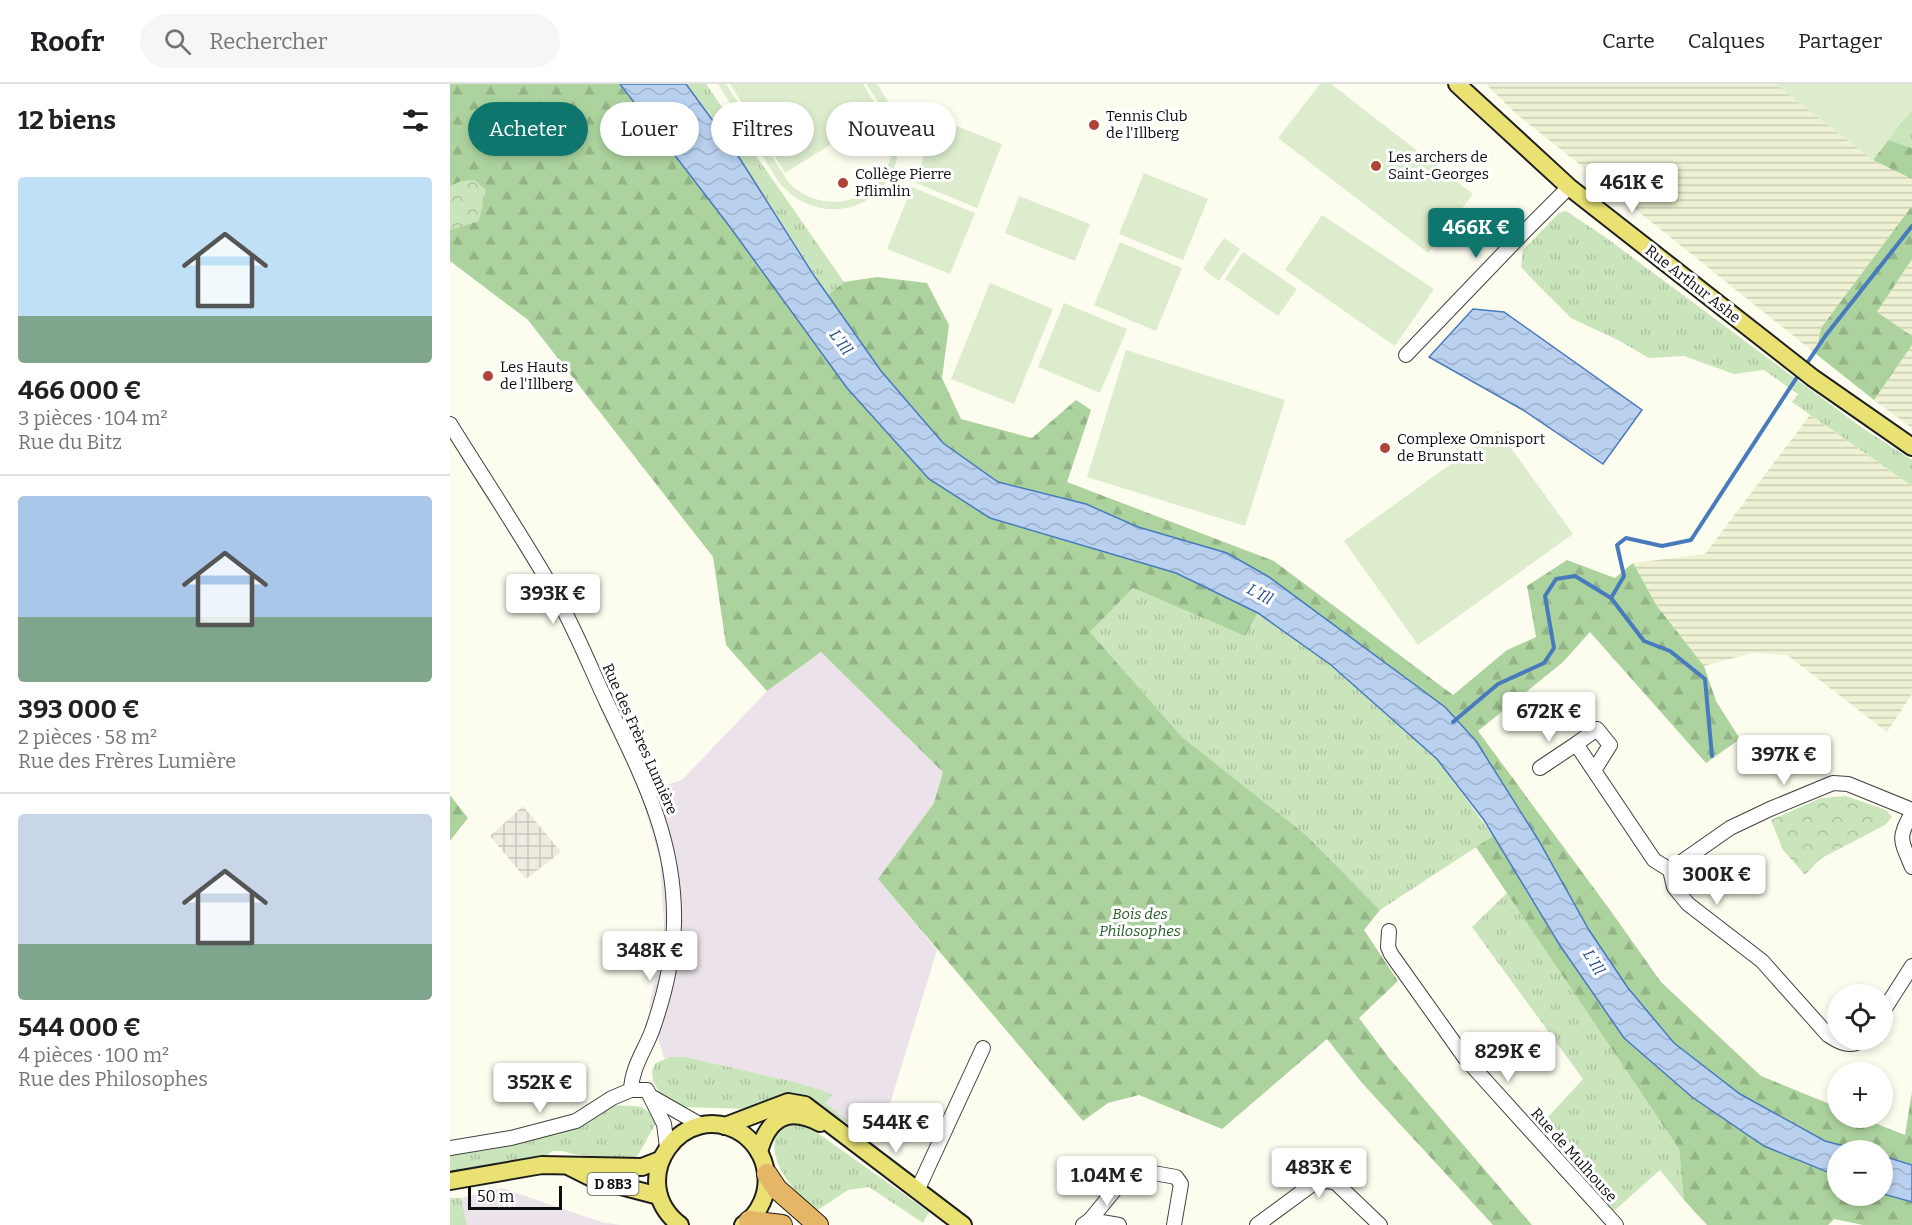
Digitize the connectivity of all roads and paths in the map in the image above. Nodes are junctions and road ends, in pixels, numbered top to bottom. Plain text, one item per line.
1 (1457, 84) edge
2 (1569, 187) junction
3 (1406, 355) dead end
4 (450, 424) edge
5 (1912, 447) edge
6 (1576, 744) junction
7 (1540, 768) dead end
8 (1595, 770) junction
9 (1912, 812) edge
10 (1912, 867) edge
11 (1670, 870) junction
12 (1389, 931) dead end
13 (1912, 966) edge
14 (1893, 995) edge
15 (1827, 1034) edge
16 (983, 1048) dead end
17 (631, 1090) junction
18 (650, 1094) junction
19 (701, 1125) junction
20 (725, 1126) junction
21 (843, 1135) junction
22 (450, 1148) edge
23 (759, 1152) junction
24 (664, 1154) junction
25 (570, 1167) junction
26 (767, 1174) junction
27 (450, 1181) edge
28 (659, 1196) junction
29 (923, 1196) junction
30 (746, 1223) edge
31 (1087, 1223) edge
32 (680, 1225) edge
33 (782, 1225) edge
34 (818, 1225) edge
35 (963, 1225) edge
36 (1119, 1225) edge
37 (1174, 1225) edge
38 (1257, 1225) edge
39 (1380, 1225) edge
40 (1616, 1225) edge

1 - 2 main road, Rue Arthur Ashe
2 - 3 street
2 - 5 main road, Rue Arthur Ashe
4 - 17 street, Rue des Frères Lumière
6 - 7 street
6 - 8 street
6 - 8 street
8 - 11 street
9 - 10 street
9 - 11 street
11 - 15 street
12 - 40 street, Rue de Mulhouse
13 - 14 street
16 - 29 street
17 - 18 street
17 - 22 street
18 - 19 street
18 - 24 street
19 - 20 main road
19 - 24 main road
20 - 21 main road
20 - 23 main road
21 - 23 main road
21 - 29 main road
23 - 26 main road
24 - 25 main road, D 8B3
24 - 28 main road
25 - 27 main road, D 8B3
25 - 28 main road, D 8B3
26 - 30 main road
26 - 34 highway
28 - 32 main road
29 - 35 main road
30 - 33 highway
31 - 36 street
31 - 37 street
38 - 39 street

